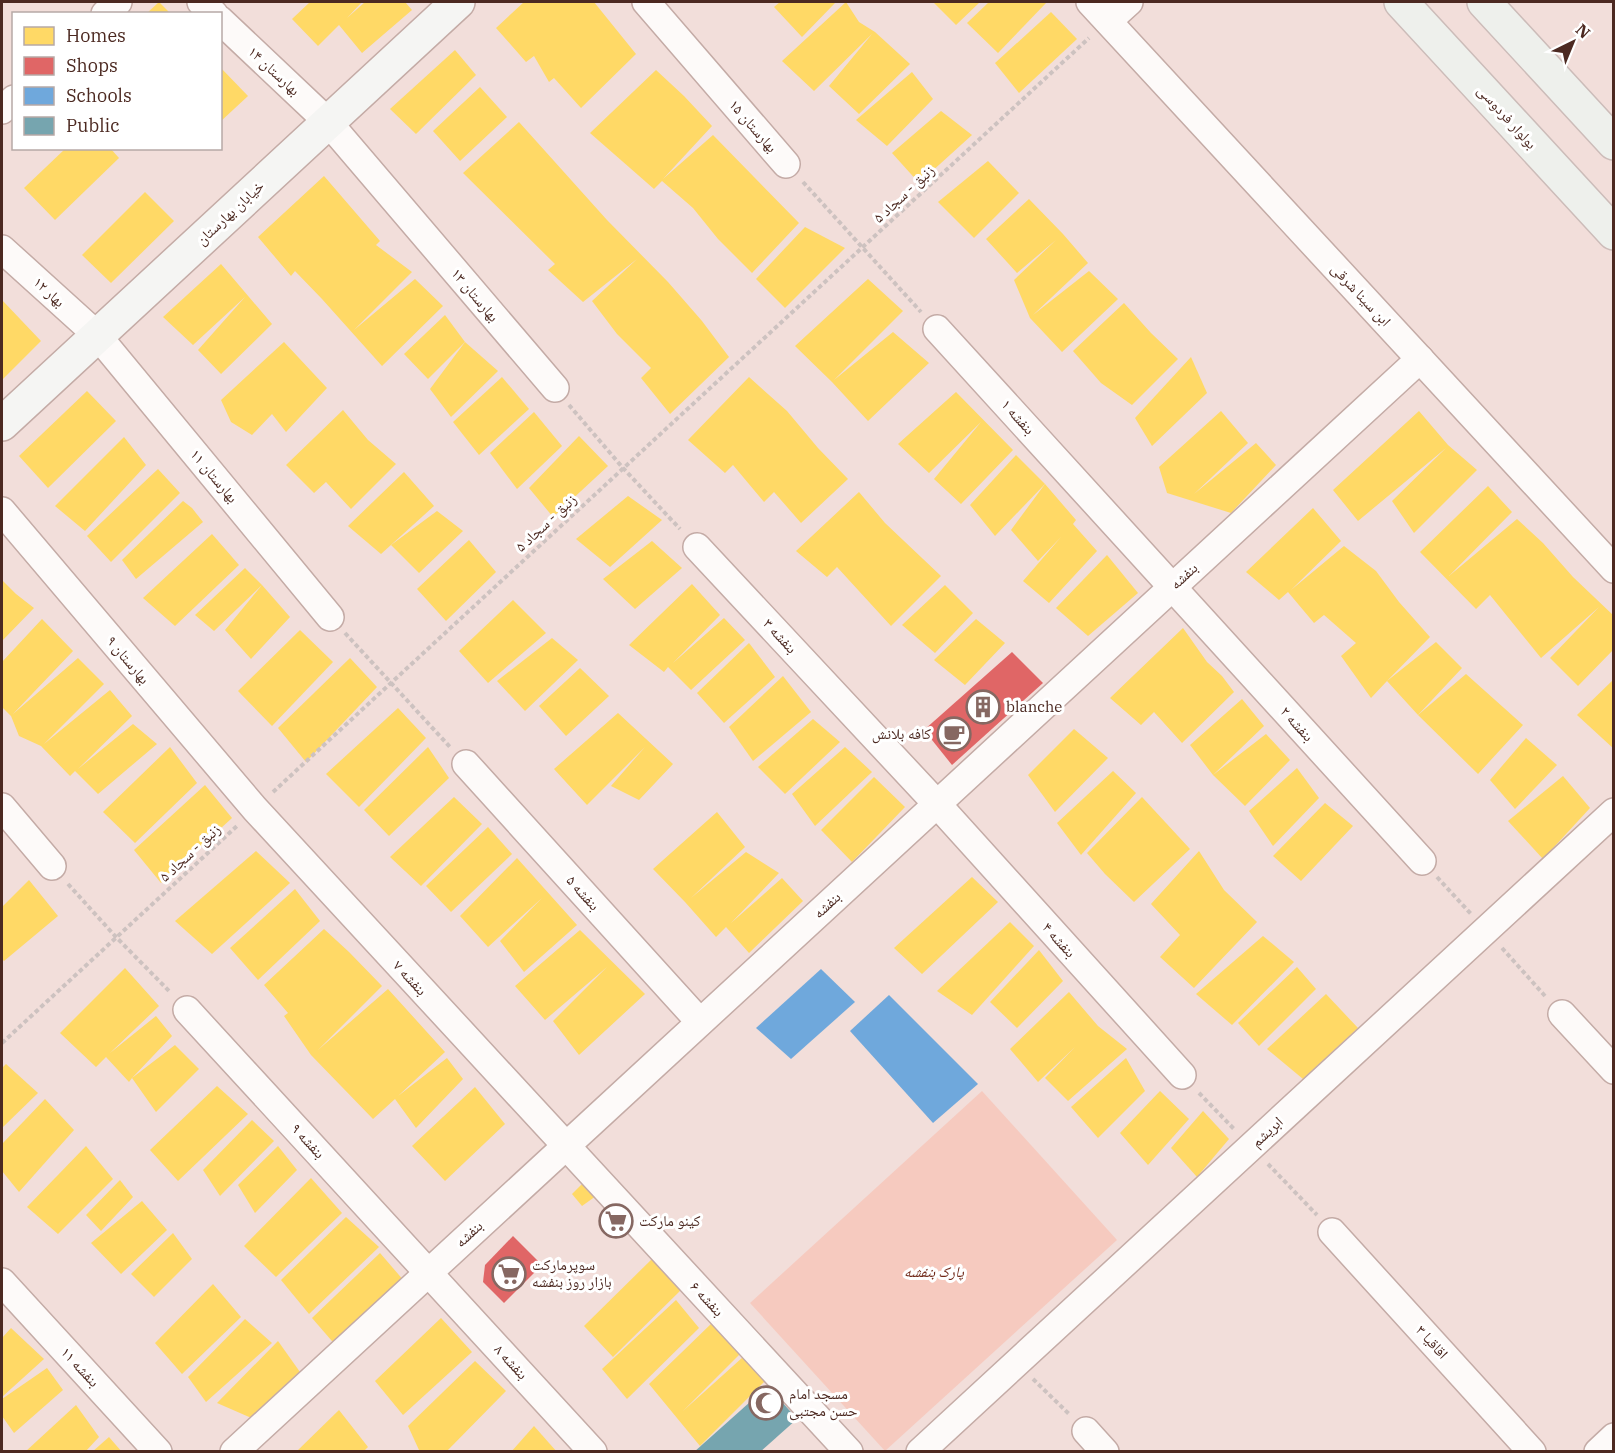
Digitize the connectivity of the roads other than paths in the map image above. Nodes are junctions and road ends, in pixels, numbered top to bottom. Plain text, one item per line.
1 (458, 2) edge
2 (646, 2) edge
3 (1129, 2) edge
4 (1401, 2) edge
5 (1484, 2) edge
6 (1099, 11) edge
7 (222, 22) edge
8 (328, 122) junction
9 (1614, 143) edge
10 (786, 164) road end
11 (1614, 233) edge
12 (2, 249) edge
13 (937, 329) road end
14 (97, 335) junction
15 (1420, 359) junction
16 (555, 388) road end
17 (2, 424) edge
18 (2, 511) edge
19 (697, 547) road end
20 (1614, 569) edge
21 (1173, 586) junction
22 (330, 617) road end
23 (466, 764) road end
24 (937, 804) junction
25 (2, 807) edge
26 (255, 810) joint
27 (1614, 812) edge
28 (1422, 861) dead end
29 (52, 866) road end
30 (187, 1010) road end
31 (1562, 1014) dead end
32 (700, 1022) junction
33 (1614, 1070) edge
34 (1182, 1075) dead end
35 (566, 1146) junction
36 (1332, 1232) dead end
37 (428, 1272) junction
38 (2, 1282) edge
39 (1086, 1431) road end
40 (1614, 1437) edge
41 (158, 1452) edge
42 (234, 1452) edge
43 (593, 1452) edge
44 (849, 1452) edge
45 (920, 1452) edge
46 (1105, 1452) edge
47 (1532, 1452) edge
48 (1598, 1452) edge

1 - 8 street, خیابان بهارستان
2 - 10 street, بهارستان ۱۵
3 - 6 street
4 - 11 main road, بولوار فردوسی
5 - 9 main road
6 - 15 street, ابن سینا شرقی
7 - 8 street, بهارستان ۱۴
8 - 14 street, خیابان بهارستان
8 - 16 street, بهارستان ۱۳
12 - 14 street, بهار ۱۲
13 - 21 street, بنفشه ۱
14 - 17 street, خیابان بهارستان
14 - 22 street, بهارستان ۱۱
15 - 20 street, ابن سینا شرقی
15 - 21 street, بنفشه
18 - 26 street, بهارستان ۹
19 - 24 street, بنفشه ۳
21 - 24 street, بنفشه
21 - 28 street, بنفشه ۲
23 - 32 street, بنفشه ۵
24 - 32 street, بنفشه
24 - 34 street, بنفشه ۴
25 - 29 street
26 - 35 street, بنفشه ۷
27 - 45 street, ابریشم
30 - 37 street, بنفشه ۹
31 - 33 street
32 - 35 street, بنفشه
35 - 37 street, بنفشه
35 - 44 street, بنفشه ۶
36 - 47 street, اقاقیا ۳
37 - 42 street, بنفشه
37 - 43 street, بنفشه ۸
38 - 41 street, بنفشه ۱۱
39 - 46 street
40 - 48 street

